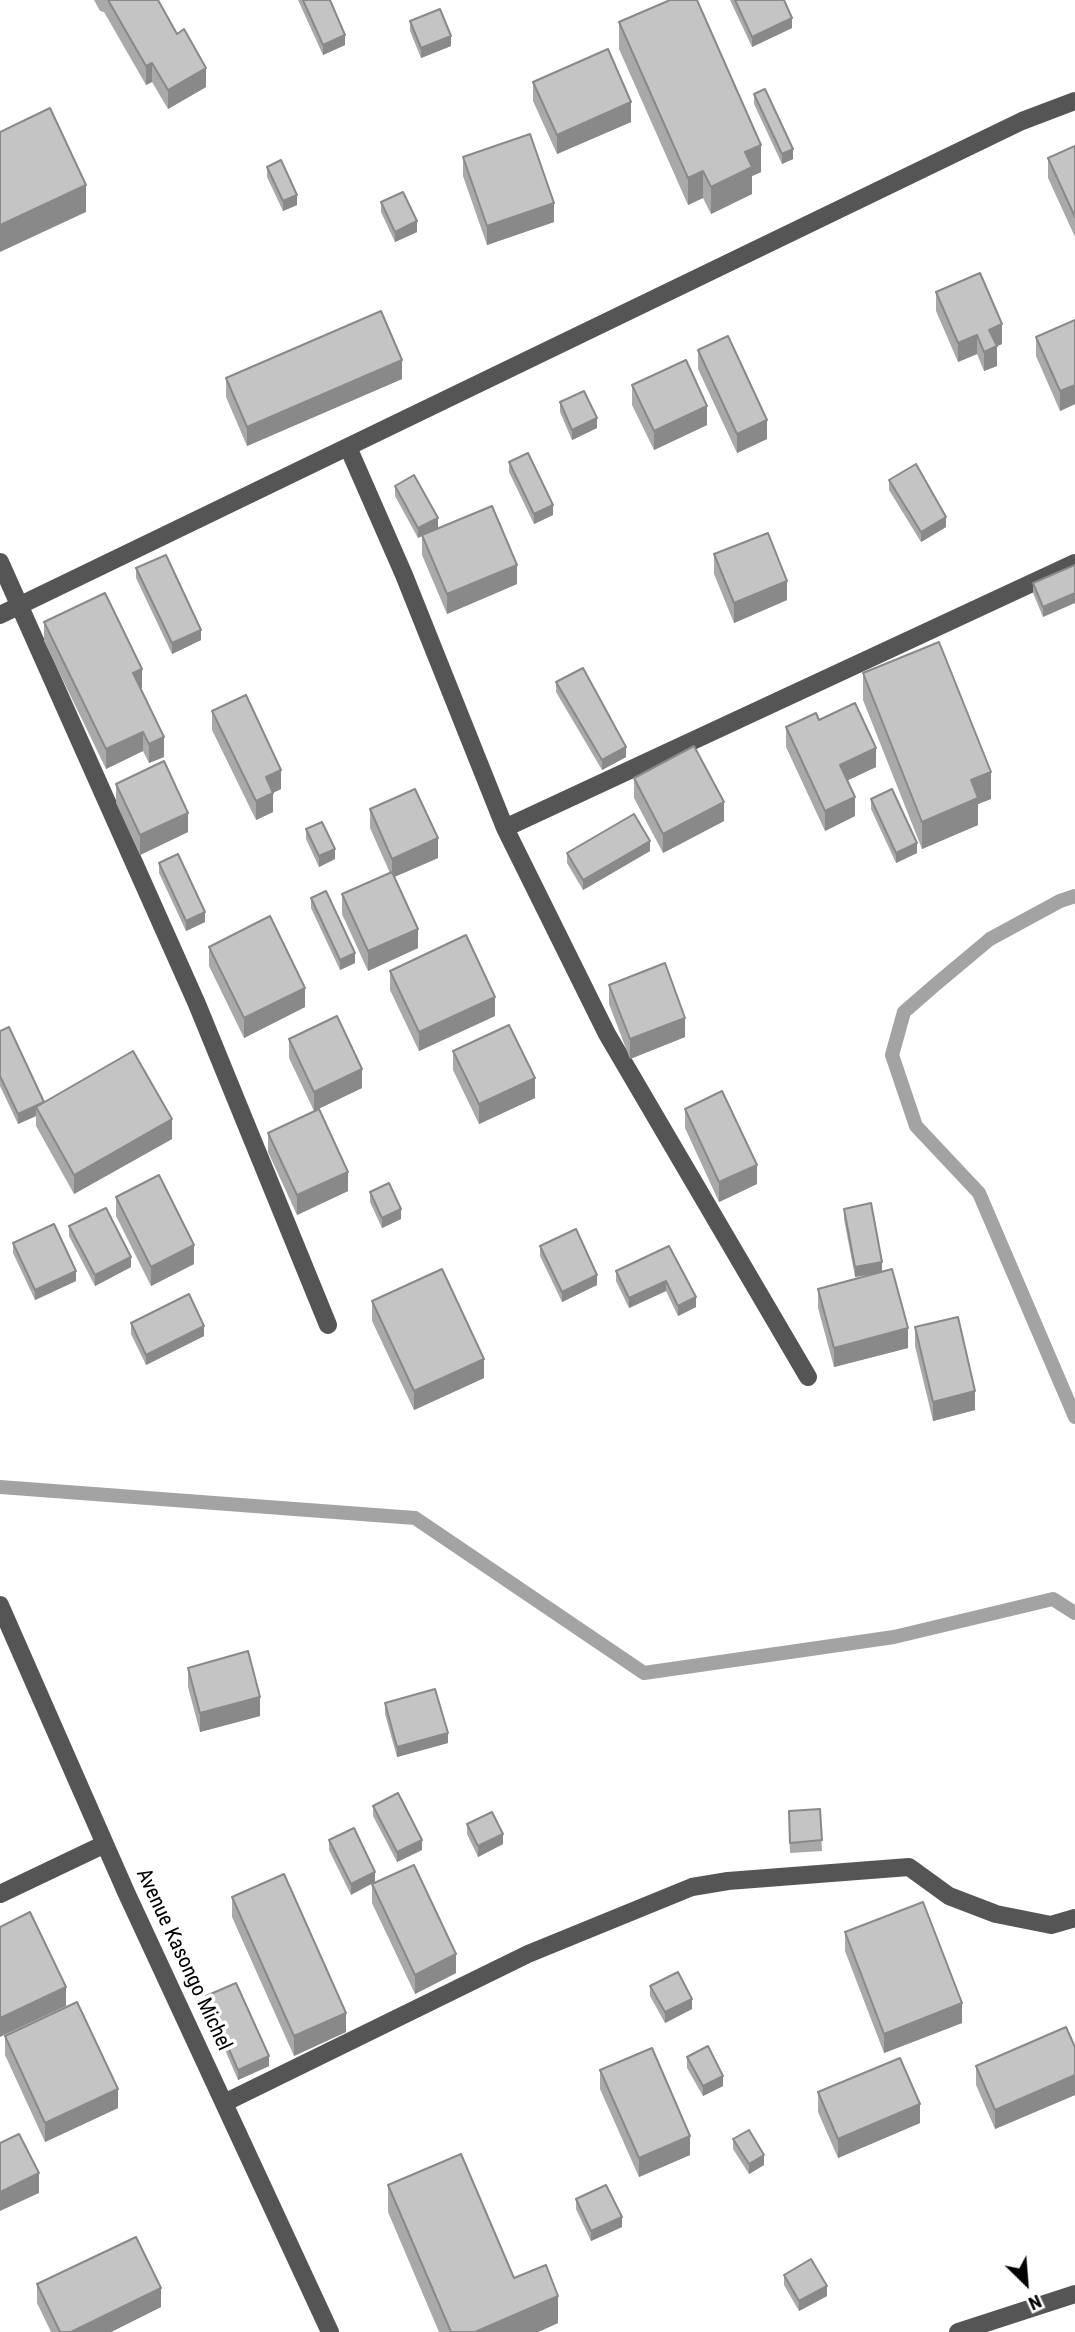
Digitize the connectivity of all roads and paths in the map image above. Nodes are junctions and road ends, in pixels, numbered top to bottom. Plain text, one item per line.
1 (1075, 101) edge
2 (348, 447) junction
3 (0, 562) edge
4 (1075, 563) edge
5 (21, 605) junction
6 (0, 615) edge
7 (505, 828) junction
8 (328, 1325) dead end
9 (808, 1377) dead end
10 (0, 1605) edge
11 (105, 1844) junction
12 (0, 1894) edge
13 (1075, 1918) edge
14 (224, 2104) junction
15 (1075, 2294) edge
16 (330, 2332) edge
17 (958, 2332) edge

1 - 2 street
2 - 5 street
2 - 7 street
3 - 5 street
4 - 7 street
5 - 6 street
5 - 8 street
7 - 9 street
10 - 11 street, Avenue Kasongo Michel
11 - 12 street
11 - 14 street, Avenue Kasongo Michel
13 - 14 street
14 - 16 street, Avenue Kasongo Michel
15 - 17 street

